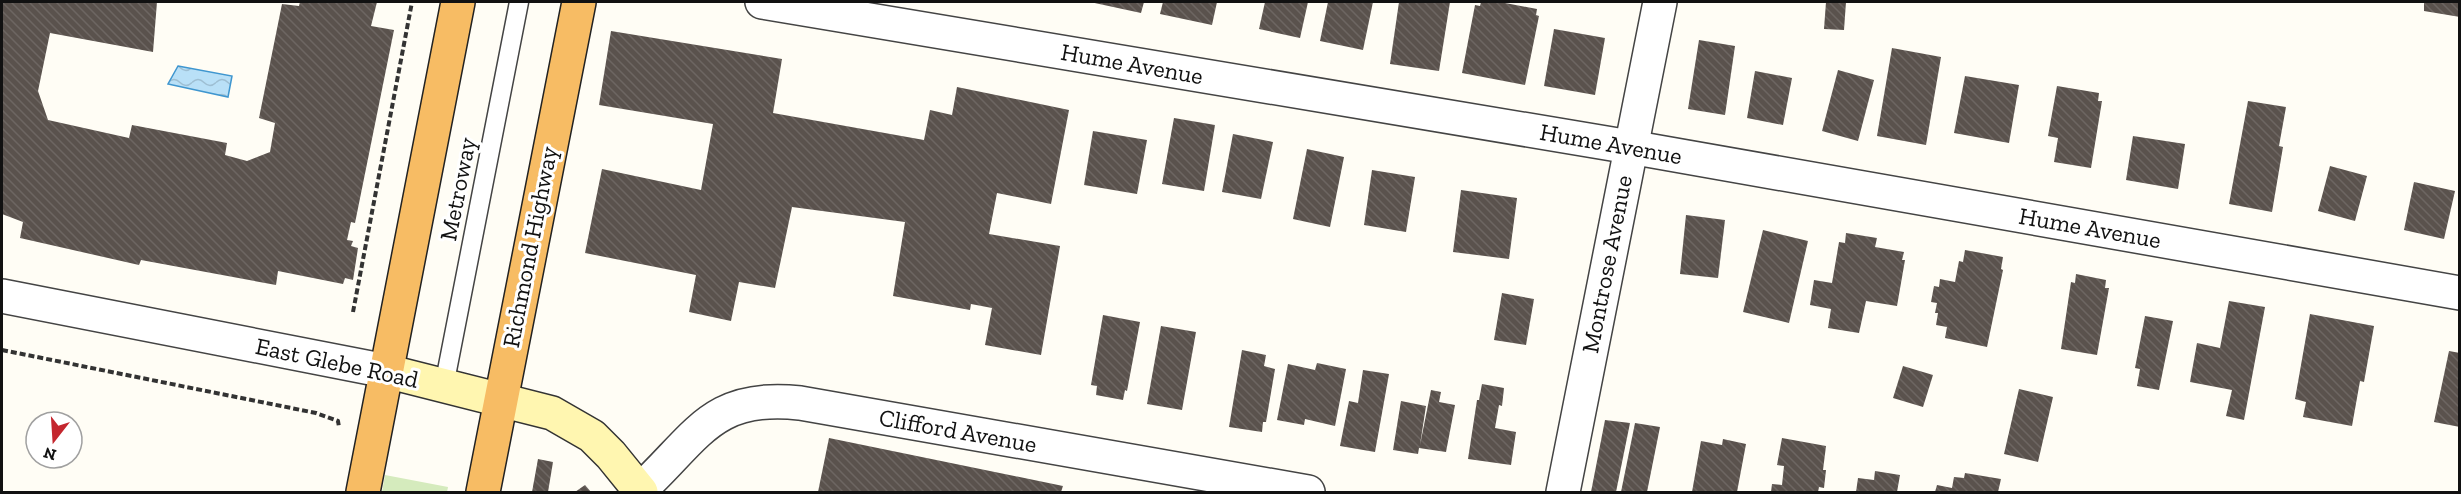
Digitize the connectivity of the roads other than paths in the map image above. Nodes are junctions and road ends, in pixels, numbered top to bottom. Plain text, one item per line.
1 (458, 2) edge
2 (519, 2) edge
3 (579, 2) edge
4 (762, 2) edge
5 (1660, 2) edge
6 (1630, 147) junction
7 (2460, 293) edge
8 (2, 296) edge
9 (386, 372) junction
10 (444, 386) junction
11 (500, 399) junction
12 (363, 492) edge
13 (483, 492) edge
14 (640, 492) edge
15 (1308, 492) edge
16 (1563, 492) edge

1 - 9 highway
2 - 10 lane, Metroway
3 - 11 highway, Richmond Highway
4 - 6 street, Hume Avenue
5 - 6 street, Montrose Avenue
6 - 7 street, Hume Avenue
6 - 16 street, Montrose Avenue
8 - 9 street, East Glebe Road
9 - 10 main road, East Glebe Road
9 - 12 highway
10 - 11 main road, East Glebe Road
11 - 13 highway, Richmond Highway
11 - 14 main road, East Glebe Road
14 - 15 street, Clifford Avenue

